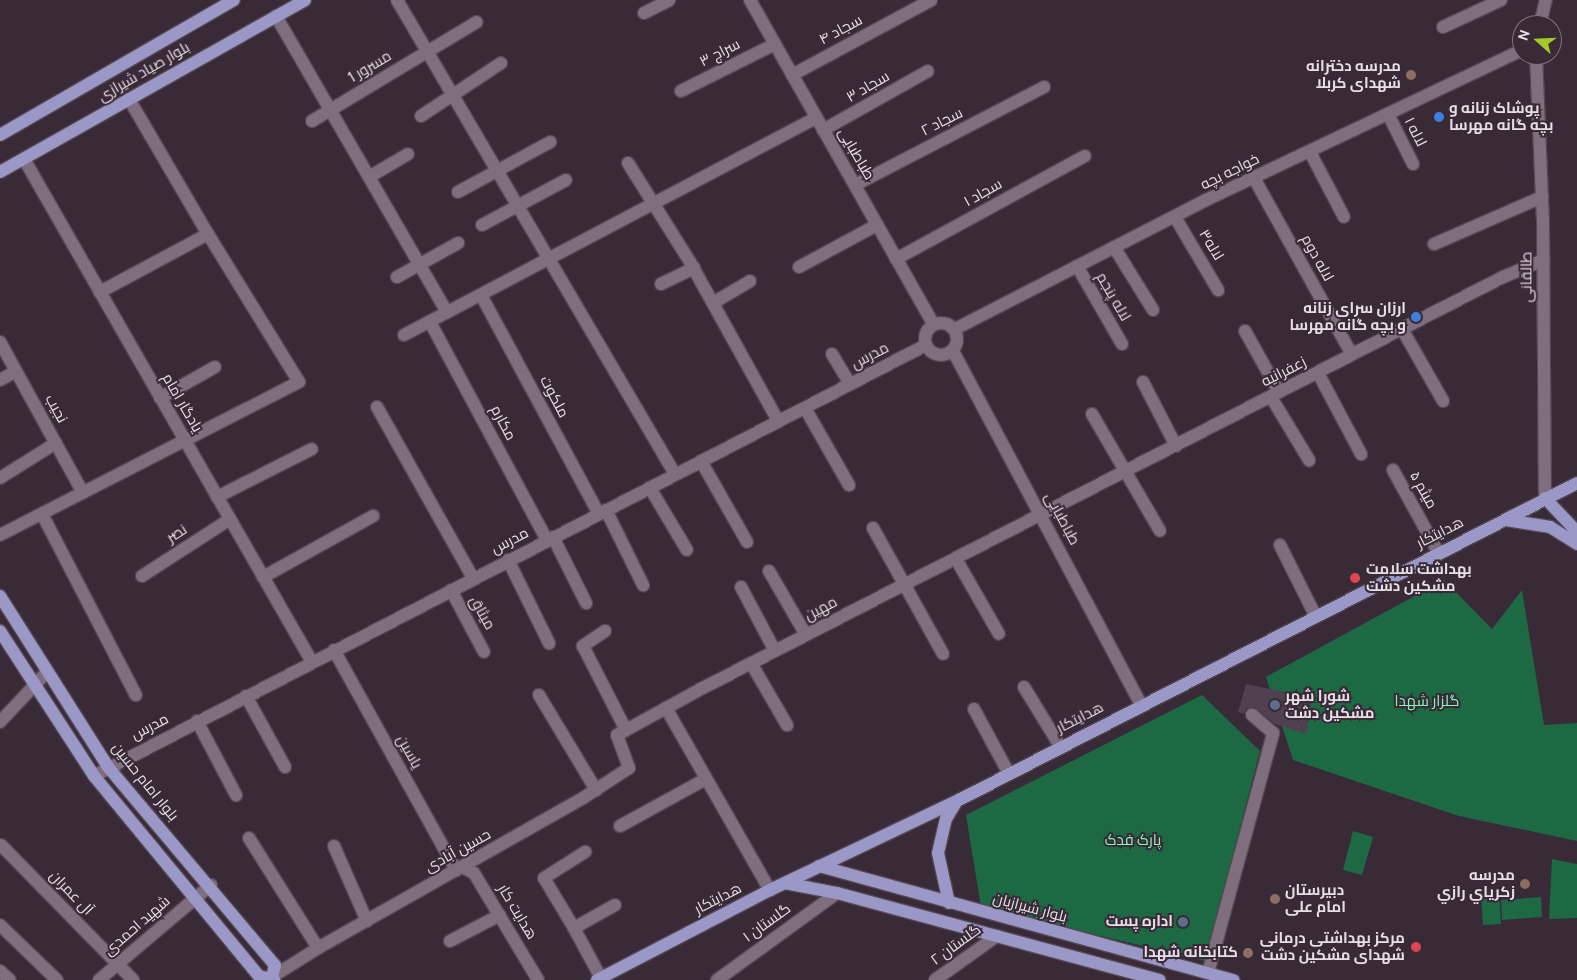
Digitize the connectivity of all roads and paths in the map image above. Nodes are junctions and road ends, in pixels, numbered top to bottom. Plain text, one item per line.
1 (234, 0) edge
2 (305, 0) edge
3 (397, 0) edge
4 (668, 0) edge
5 (750, 0) edge
6 (931, 0) edge
7 (1501, 0) edge
8 (1546, 0) edge
9 (644, 13) dead end
10 (1542, 15) edge
11 (276, 16) junction
12 (478, 22) dead end
13 (1442, 27) dead end
14 (774, 44) junction
15 (427, 52) junction
16 (1512, 55) edge
17 (501, 63) dead end
18 (1536, 65) edge
19 (928, 71) dead end
20 (792, 75) junction
21 (1044, 87) dead end
22 (681, 91) dead end
23 (453, 96) junction
24 (129, 99) junction
25 (330, 110) junction
26 (1388, 114) junction
27 (421, 116) dead end
28 (816, 118) junction
29 (312, 121) dead end
30 (824, 130) junction
31 (0, 135) edge
32 (550, 142) dead end
33 (1310, 152) junction
34 (408, 154) dead end
35 (1085, 156) dead end
36 (24, 160) junction
37 (628, 163) dead end
38 (1413, 164) dead end
39 (497, 171) junction
40 (0, 172) edge
41 (369, 177) junction
42 (1254, 178) junction
43 (566, 180) dead end
44 (855, 185) junction
45 (458, 192) dead end
46 (1542, 197) junction
47 (517, 205) junction
48 (652, 205) junction
49 (1175, 217) junction
50 (1344, 217) dead end
51 (482, 225) dead end
52 (877, 225) junction
53 (208, 234) junction
54 (458, 243) dead end
55 (1434, 244) dead end
56 (1114, 247) junction
57 (549, 259) junction
58 (896, 259) junction
59 (1543, 260) junction
60 (420, 265) junction
61 (1077, 266) junction
62 (799, 267) dead end
63 (694, 268) junction
64 (397, 277) dead end
65 (750, 282) dead end
66 (661, 284) dead end
67 (1218, 290) dead end
68 (100, 292) junction
69 (481, 294) junction
70 (713, 302) junction
71 (1154, 310) dead end
72 (447, 312) junction
73 (430, 322) junction
74 (933, 324) junction
75 (955, 329) junction
76 (1402, 329) junction
77 (1245, 331) dead end
78 (404, 335) dead end
79 (0, 342) edge
80 (1122, 344) dead end
81 (926, 345) junction
82 (953, 350) junction
83 (832, 354) dead end
84 (1352, 355) junction
85 (215, 367) dead end
86 (16, 371) junction
87 (1318, 372) junction
88 (0, 380) edge
89 (1143, 382) dead end
90 (850, 384) junction
91 (1275, 395) junction
92 (160, 398) junction
93 (1443, 401) dead end
94 (377, 407) dead end
95 (805, 408) junction
96 (1092, 414) dead end
97 (778, 421) junction
98 (185, 440) junction
99 (56, 443) junction
100 (1176, 446) junction
101 (312, 449) dead end
102 (1361, 454) dead end
103 (1309, 460) dead end
104 (700, 461) junction
105 (1393, 470) dead end
106 (1127, 471) junction
107 (675, 474) junction
108 (0, 478) edge
109 (1577, 483) edge
110 (849, 485) dead end
111 (650, 488) junction
112 (83, 493) junction
113 (217, 497) junction
114 (1545, 498) junction
115 (602, 512) junction
116 (42, 514) junction
117 (1041, 515) junction
118 (373, 516) dead end
119 (230, 519) junction
120 (1503, 520) junction
121 (873, 528) dead end
122 (1160, 531) dead end
123 (1577, 532) edge
124 (0, 535) edge
125 (550, 539) junction
126 (747, 542) dead end
127 (1577, 544) edge
128 (1280, 545) dead end
129 (687, 550) dead end
130 (1438, 552) junction
131 (956, 559) junction
132 (508, 560) junction
133 (770, 571) dead end
134 (142, 576) dead end
135 (263, 577) junction
136 (473, 578) junction
137 (906, 584) junction
138 (643, 585) dead end
139 (742, 586) dead end
140 (450, 590) junction
141 (0, 596) edge
142 (586, 603) dead end
143 (1316, 615) junction
144 (0, 631) edge
145 (605, 631) dead end
146 (999, 634) dead end
147 (806, 635) junction
148 (549, 643) dead end
149 (334, 650) junction
150 (775, 651) junction
151 (484, 652) dead end
152 (943, 654) dead end
153 (312, 662) junction
154 (751, 663) junction
155 (47, 672) junction
156 (36, 687) junction
157 (1024, 687) dead end
158 (136, 694) dead end
159 (540, 695) dead end
160 (246, 696) junction
161 (1141, 704) junction
162 (666, 708) junction
163 (974, 709) dead end
164 (1252, 714) dead end
165 (197, 721) junction
166 (0, 722) edge
167 (787, 725) dead end
168 (621, 732) junction
169 (1060, 746) junction
170 (108, 767) junction
171 (285, 767) dead end
172 (1008, 772) junction
173 (94, 776) junction
174 (706, 779) junction
175 (596, 790) junction
176 (236, 795) dead end
177 (957, 801) junction
178 (620, 826) dead end
179 (250, 838) dead end
180 (1, 845) edge
181 (334, 846) dead end
182 (585, 852) dead end
183 (819, 866) junction
184 (460, 868) junction
185 (842, 871) junction
186 (785, 884) junction
187 (211, 886) junction
188 (770, 890) junction
189 (837, 893) junction
190 (196, 896) junction
191 (949, 903) junction
192 (615, 905) dead end
193 (500, 915) junction
194 (367, 920) junction
195 (0, 925) edge
196 (574, 928) junction
197 (997, 936) junction
198 (450, 941) dead end
199 (318, 948) junction
200 (118, 964) junction
201 (0, 971) edge
202 (1208, 973) junction
203 (273, 979) edge
204 (599, 979) edge
205 (10, 980) edge
206 (58, 980) edge
207 (99, 980) edge
208 (133, 980) edge
209 (538, 980) edge
210 (717, 980) edge
211 (935, 980) edge
212 (1159, 980) edge
213 (1234, 980) edge

1 - 31 main road, بلوار صیاد شیرازی
2 - 11 main road, بلوار صیاد شیرازی
3 - 15 street
4 - 9 street
5 - 14 street, طباطبایی
6 - 20 street, سجاد ۴
7 - 13 street
8 - 10 street
11 - 24 main road, بلوار صیاد شیرازی
11 - 25 street
12 - 15 street, مسرور 1
14 - 20 street, طباطبایی
14 - 22 street, سراج ۳
15 - 23 street
15 - 25 street, مسرور 1
16 - 26 street, خواجه بچه
17 - 23 street
18 - 46 street, طالقانی
19 - 30 street, سجاد ۳
20 - 28 street, طباطبایی
21 - 44 street, سجاد ۲
23 - 27 street
23 - 39 street
24 - 36 main road, بلوار صیاد شیرازی
24 - 53 street
25 - 29 street, مسرور 1
25 - 41 street
26 - 33 street, خواجه بچه
26 - 38 street, لاله ۱
28 - 30 street, طباطبایی
28 - 48 street
30 - 44 street, طباطبایی
32 - 39 street
33 - 42 street, خواجه بچه
33 - 50 street
34 - 41 street
35 - 58 street, سجاد ۱
36 - 40 main road, بلوار صیاد شیرازی
36 - 68 street, یادگار امام
37 - 48 street
39 - 45 street
39 - 47 street
41 - 60 street
42 - 49 street, خواجه بچه
42 - 84 street, لاله دوم
43 - 47 street
44 - 52 street, طباطبایی
46 - 55 street
46 - 59 street, طالقانی
47 - 51 street
47 - 57 street
48 - 57 street
48 - 63 street
49 - 56 street, خواجه بچه
49 - 67 street, لاله۳
52 - 58 street, طباطبایی
52 - 62 street
53 - 68 street
53 - 98 street
54 - 60 street
56 - 61 street, خواجه بچه
56 - 71 street
57 - 69 street
57 - 107 street
58 - 74 street, طباطبایی
59 - 76 street, زعفرانیه
59 - 114 street, طالقانی
60 - 64 street
60 - 72 street
61 - 75 street, خواجه بچه
61 - 80 street, لاله پنجم
63 - 66 street
63 - 70 street
65 - 70 street
68 - 92 street, یادگار امام
69 - 72 street
69 - 115 street, ملکوت
70 - 97 street
72 - 73 street
73 - 78 street
73 - 125 street, مکارم
74 - 75 street
74 - 81 street
75 - 82 street
76 - 84 street, زعفرانیه
76 - 93 street
77 - 91 street
79 - 86 street, نجیب
81 - 82 street
81 - 90 street, مدرس
82 - 117 street, طباطبایی
83 - 90 street
84 - 87 street, زعفرانیه
85 - 92 street
86 - 88 street
86 - 99 street, نجیب
87 - 91 street, زعفرانیه
87 - 102 street
89 - 100 street
90 - 95 street, مدرس
91 - 100 street, زعفرانیه
91 - 103 street
92 - 98 street, یادگار امام
94 - 136 street
95 - 97 street, مدرس
95 - 110 street
96 - 106 street
97 - 104 street, مدرس
98 - 112 street
98 - 113 street, یادگار امام
99 - 108 street
99 - 112 street, نجیب
100 - 106 street, زعفرانیه
101 - 113 street
104 - 107 street, مدرس
104 - 126 street
105 - 130 street, میثم ۵
106 - 117 street, زعفرانیه
106 - 122 street
107 - 111 street, مدرس
109 - 114 main road, هدایتکار
111 - 115 street, مدرس
111 - 129 street
112 - 116 street
113 - 119 street, یادگار امام
114 - 120 main road, هدایتکار
114 - 123 main road
115 - 125 street, مدرس
115 - 138 street, ملکوت
116 - 124 street
116 - 158 street
117 - 131 street, مهین
117 - 161 street, طباطبایی
118 - 135 street
119 - 134 street, نصر
119 - 135 street, یادگار امام
120 - 127 main road
120 - 130 main road, هدایتکار
121 - 137 street
125 - 132 street, مدرس
125 - 142 street, مکارم
128 - 143 street
130 - 143 main road, هدایتکار
131 - 137 street, مهین
131 - 146 street
132 - 136 street, مدرس
132 - 148 street
133 - 147 street
135 - 153 street, یادگار امام
136 - 140 street, مدرس
137 - 147 street, مهین
137 - 152 street
139 - 150 street
140 - 149 street, مدرس
140 - 151 street, میثاق
141 - 155 main road, بلوار امام حسین
143 - 161 main road, هدایتکار
144 - 156 main road
145 - 168 street
147 - 150 street, مهین
149 - 153 street, مدرس
149 - 184 street, یاسین
150 - 154 street, مهین
153 - 160 street, مدرس
154 - 162 street, مهین
154 - 167 street
155 - 156 street
155 - 170 main road, بلوار امام حسین
156 - 166 street
156 - 173 main road
157 - 169 street
159 - 175 street
160 - 165 street, مدرس
160 - 171 street
161 - 169 main road, هدایتکار
162 - 168 street, مهین
162 - 174 street
163 - 172 street
164 - 202 street
165 - 170 street, مدرس
165 - 176 street
168 - 175 street, حسین آبادی
169 - 172 main road, هدایتکار
170 - 173 street, مدرس
170 - 187 main road, بلوار امام حسین
172 - 177 main road, هدایتکار
173 - 190 main road
174 - 178 street
174 - 188 street
175 - 184 street, حسین آبادی
177 - 183 main road, هدایتکار
177 - 191 main road
179 - 199 street
180 - 200 street, آل عمران
181 - 194 street
182 - 196 street
183 - 185 main road, بلوار شیرازیان
183 - 186 main road, هدایتکار
184 - 193 street, هدایت کار
184 - 194 street, حسین آبادی
185 - 189 main road
185 - 191 main road, بلوار شیرازیان
186 - 188 main road, هدایتکار
186 - 189 main road
187 - 190 street, شهید احمدی
187 - 203 main road, بلوار امام حسین
188 - 204 main road, هدایتکار
189 - 197 main road
189 - 210 street, گلستان ۱
190 - 200 street, شهید احمدی
190 - 203 main road
191 - 202 main road, بلوار شیرازیان
192 - 196 street
193 - 198 street
193 - 209 street, هدایت کار
194 - 199 street, حسین آبادی
195 - 206 street
196 - 204 street
197 - 211 street, گلستان ۲
197 - 212 main road
199 - 203 street, حسین آبادی
200 - 207 street, شهید احمدی
200 - 208 street, آل عمران
201 - 205 street
202 - 213 main road, بلوار شیرازیان

